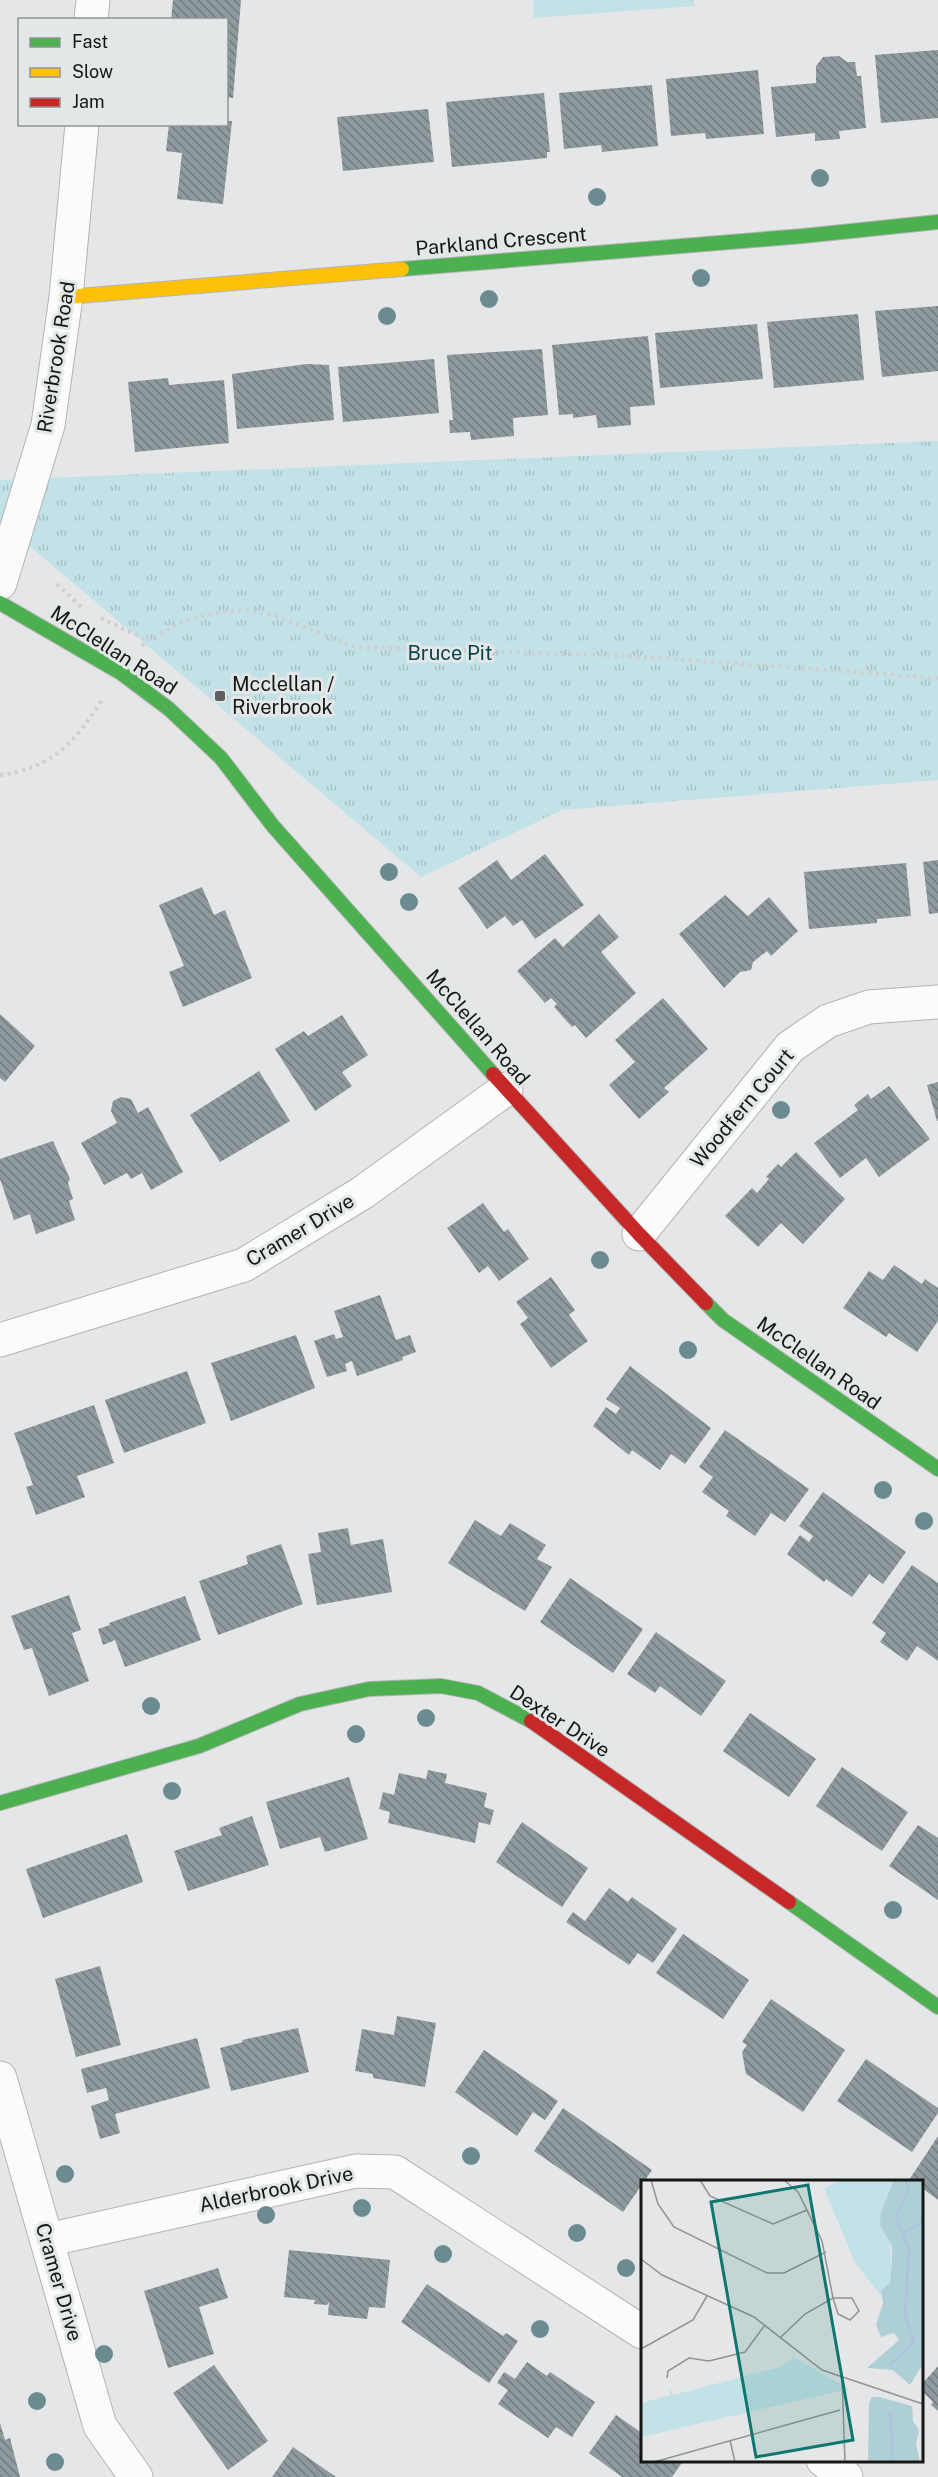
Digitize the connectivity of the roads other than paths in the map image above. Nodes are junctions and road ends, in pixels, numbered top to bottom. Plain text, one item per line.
1 (93, 0) edge
2 (91, 18) edge
3 (82, 126) edge
4 (938, 222) edge
5 (66, 297) junction
6 (0, 583) edge
7 (0, 603) edge
8 (938, 1002) edge
9 (506, 1089) junction
10 (639, 1234) junction
11 (0, 1340) edge
12 (938, 1469) edge
13 (0, 1803) edge
14 (938, 2007) edge
15 (0, 2078) edge
16 (47, 2240) junction
17 (641, 2330) edge
18 (826, 2462) edge
19 (136, 2477) edge
20 (846, 2477) edge

1 - 2 street
3 - 5 street, Riverbrook Road
4 - 5 street, Parkland Crescent
5 - 6 street, Riverbrook Road
7 - 9 street, McClellan Road
8 - 10 street, Woodfern Court
9 - 10 street, McClellan Road
9 - 11 street, Cramer Drive
10 - 12 street, McClellan Road
13 - 14 street, Dexter Drive
15 - 16 street, Cramer Drive
16 - 17 street, Alderbrook Drive
16 - 19 street, Cramer Drive
18 - 20 street

